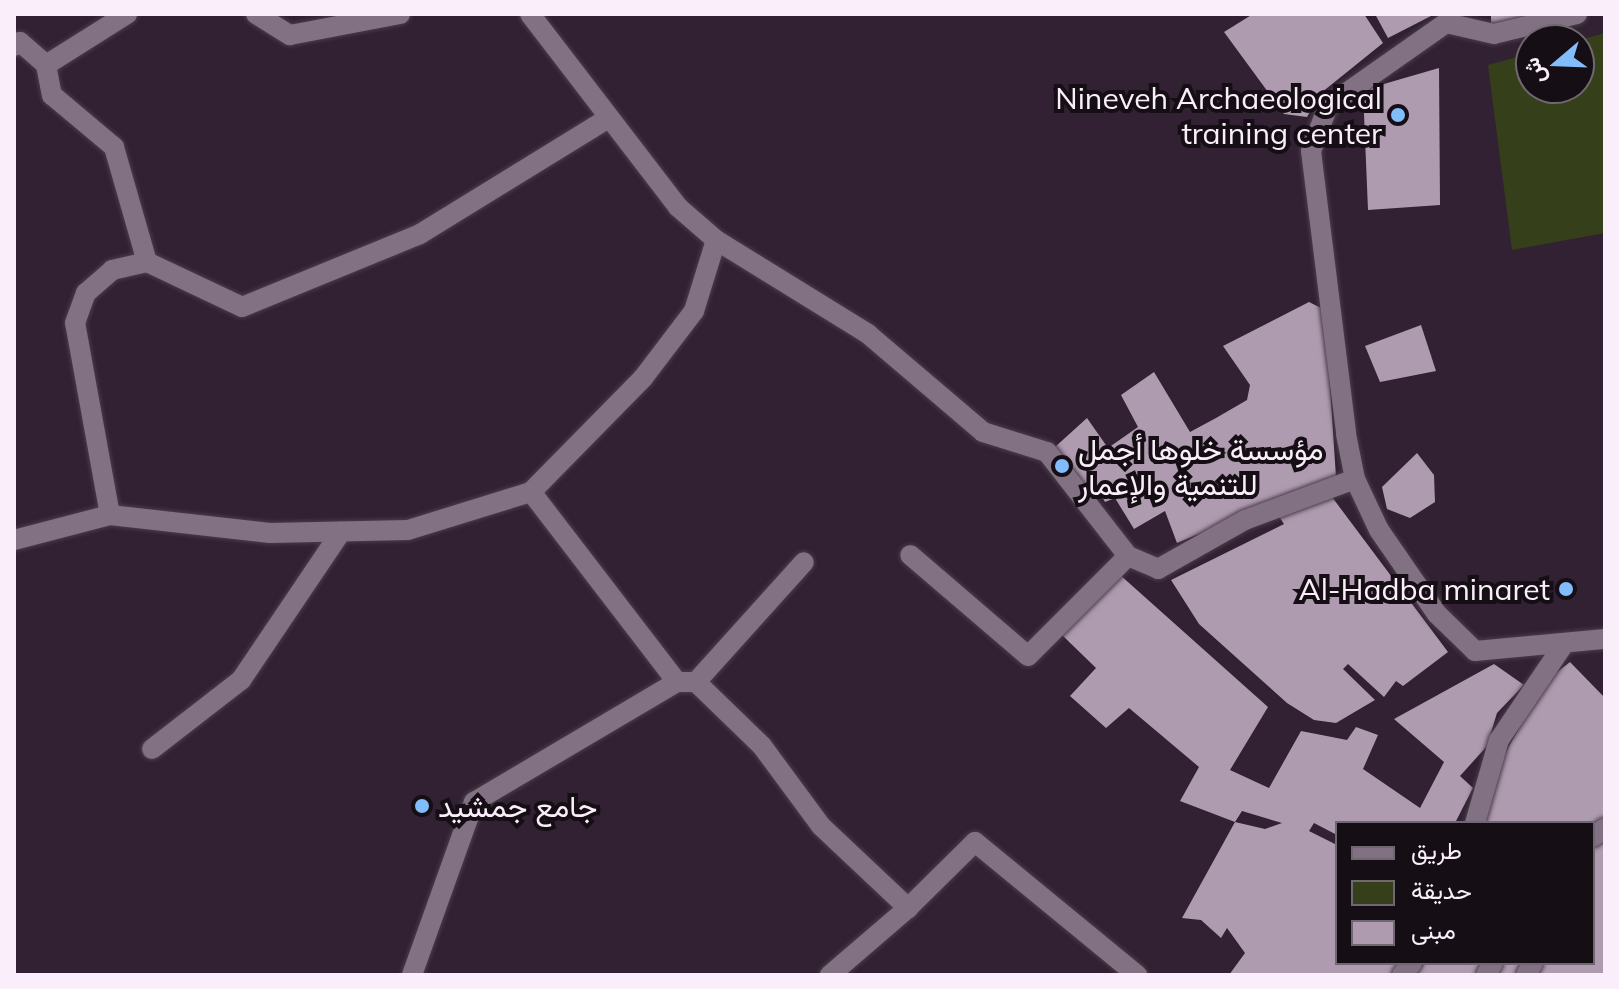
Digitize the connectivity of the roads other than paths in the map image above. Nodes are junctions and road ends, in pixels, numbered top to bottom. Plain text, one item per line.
1 (127, 14) edge
2 (256, 14) edge
3 (400, 14) edge
4 (530, 14) edge
5 (1577, 14) edge
6 (1446, 18) edge
7 (14, 46) edge
8 (46, 65) junction
9 (607, 119) junction
10 (716, 240) junction
11 (147, 262) junction
12 (1355, 479) junction
13 (531, 492) junction
14 (110, 515) junction
15 (341, 532) junction
16 (14, 540) edge
17 (910, 555) dead end
18 (1128, 556) junction
19 (804, 562) dead end
20 (1605, 639) edge
21 (1562, 647) junction
22 (687, 682) junction
23 (152, 749) dead end
24 (1476, 821) edge
25 (908, 908) junction
26 (412, 975) edge
27 (830, 975) edge
28 (1137, 975) edge

1 - 8 street
2 - 3 street
4 - 9 street
5 - 6 street
6 - 12 street
7 - 8 street
8 - 11 street
9 - 10 street
9 - 11 street
10 - 13 street
10 - 18 street
11 - 14 street
12 - 18 street
12 - 21 street
13 - 15 street
13 - 22 street
14 - 15 street
14 - 16 street
15 - 23 street
17 - 18 street
19 - 22 street
20 - 21 street
21 - 24 street
22 - 25 street
22 - 26 street
25 - 27 street
25 - 28 street

